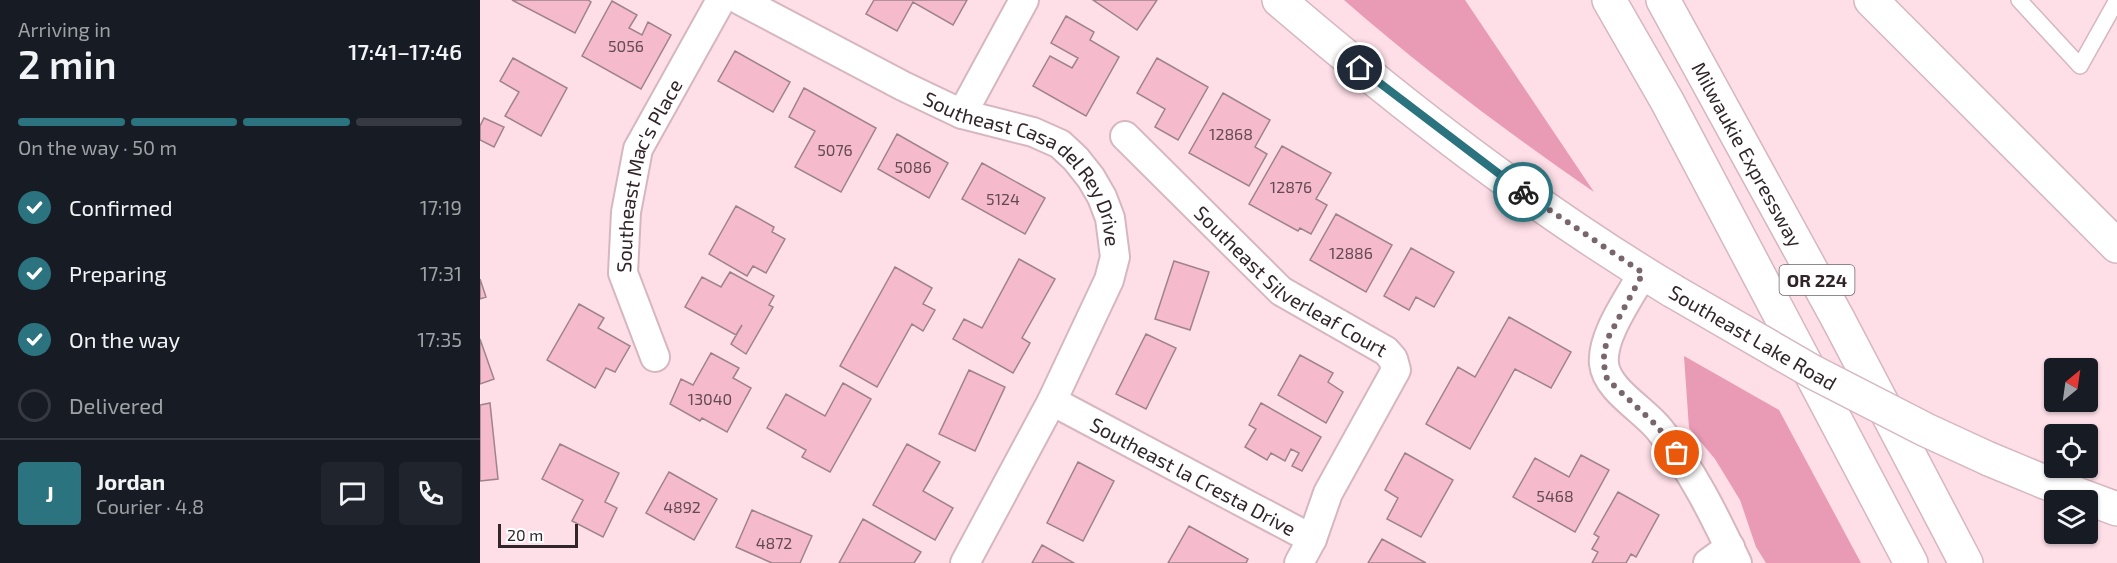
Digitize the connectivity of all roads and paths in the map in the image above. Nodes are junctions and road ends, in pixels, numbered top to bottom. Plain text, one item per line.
1 (721, 0) edge
2 (740, 0) edge
3 (1024, 0) edge
4 (1279, 0) edge
5 (1594, 0) edge
6 (1609, 0) edge
7 (1663, 0) edge
8 (1871, 0) edge
9 (2019, 0) edge
10 (2116, 0) edge
11 (1667, 101) junction
12 (963, 114) junction
13 (1125, 136) dead end
14 (2117, 246) edge
15 (1643, 273) junction
16 (656, 357) dead end
17 (1052, 400) junction
18 (2117, 509) edge
19 (1305, 551) edge
20 (1725, 558) edge
21 (965, 563) edge
22 (1911, 563) edge
23 (1966, 563) edge

1 - 16 street, Southeast Mac's Place
2 - 12 street, Southeast Casa del Rey Drive
3 - 12 street
4 - 15 main road, Southeast Lake Road
5 - 11 main road
6 - 11 main road, OR 224
7 - 23 main road, Milwaukie Expressway / OR 224
8 - 14 main road
9 - 10 lane
11 - 22 main road, OR 224
12 - 17 street, Southeast Casa del Rey Drive
13 - 19 street, Southeast Silverleaf Court
15 - 18 main road, Southeast Lake Road, bridge
15 - 20 street
17 - 19 street, Southeast la Cresta Drive
17 - 21 street, Southeast Casa del Rey Drive

